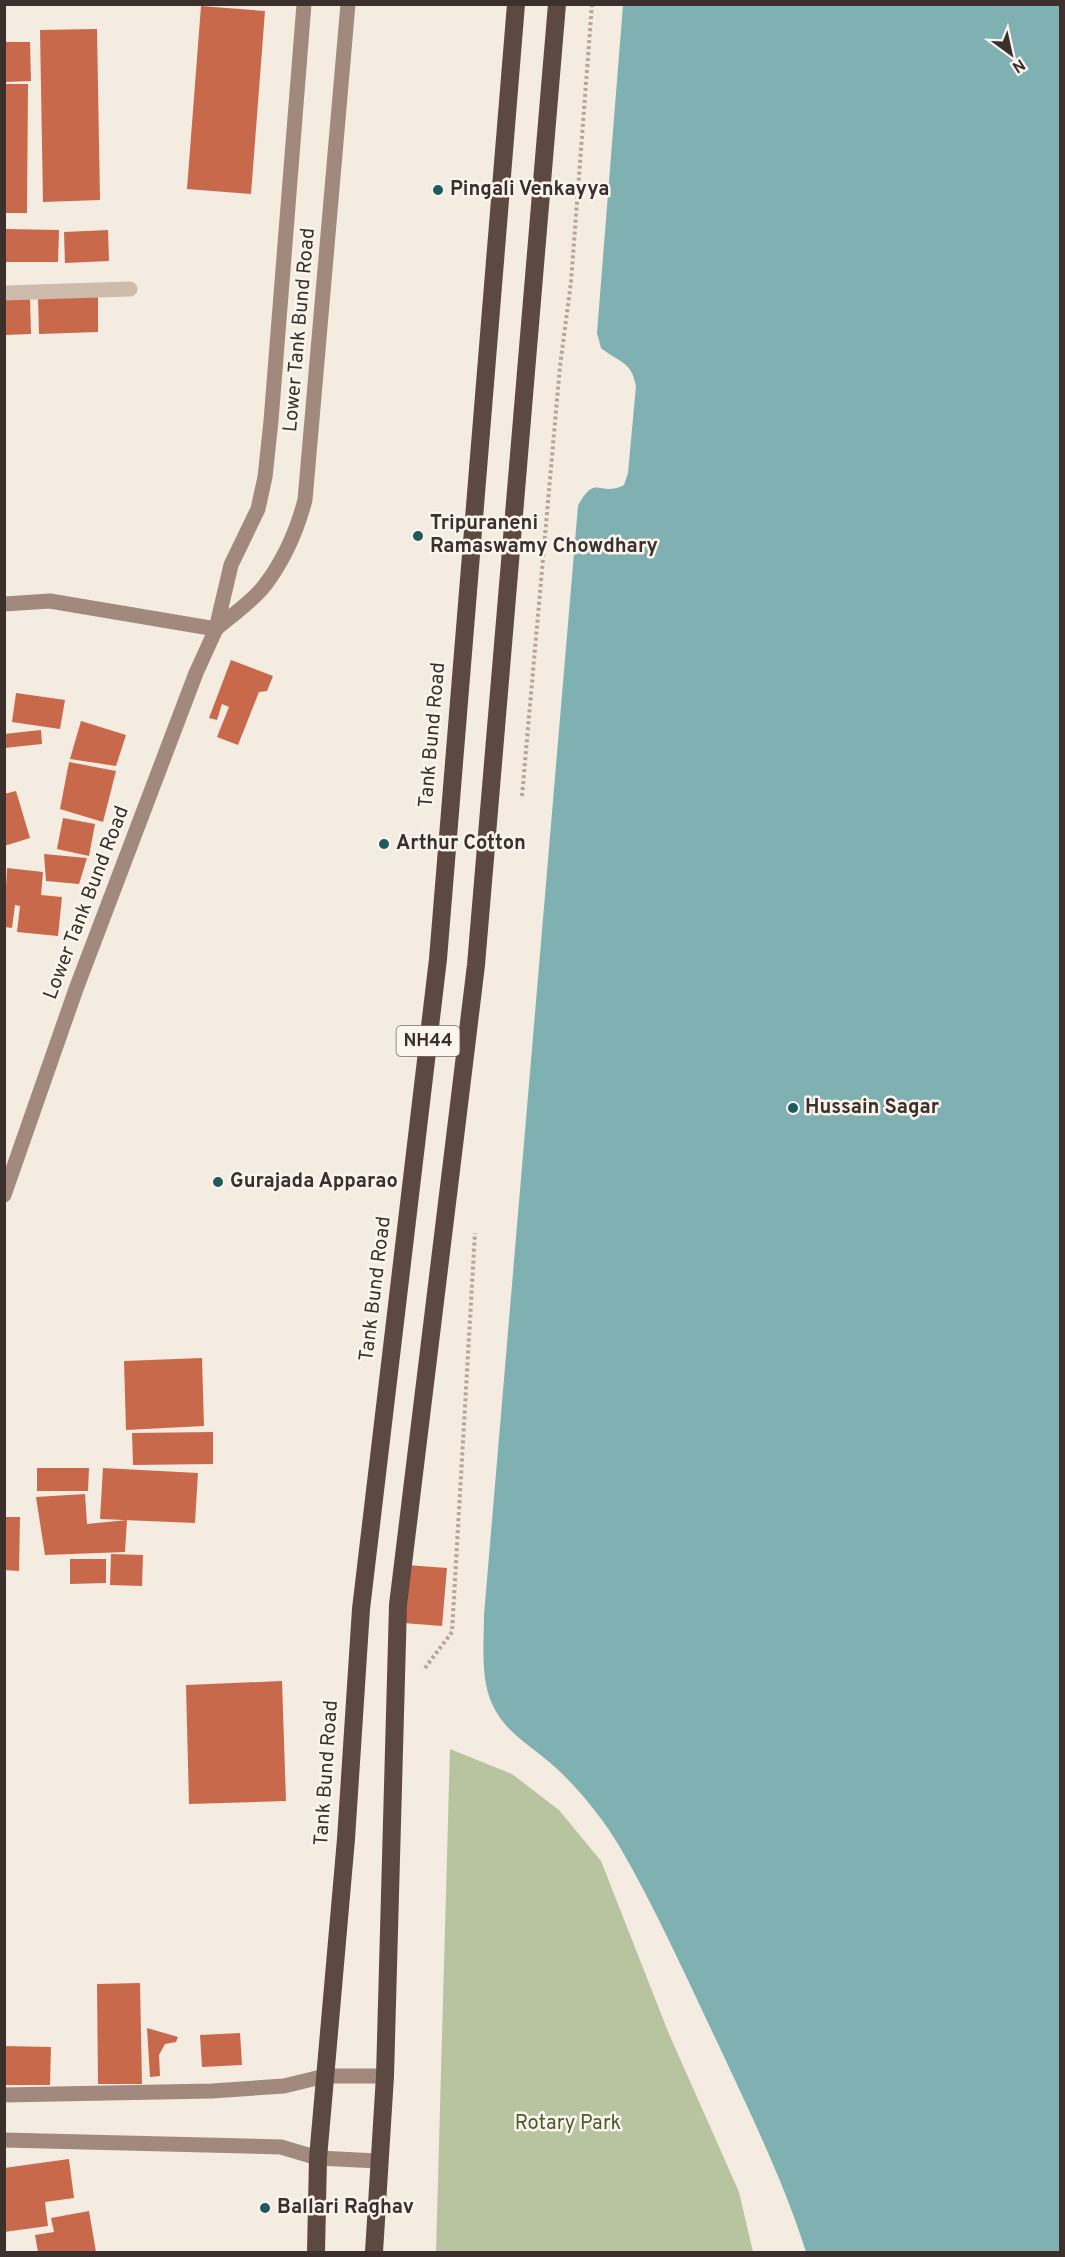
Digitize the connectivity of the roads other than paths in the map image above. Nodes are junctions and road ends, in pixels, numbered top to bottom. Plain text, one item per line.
1 (304, 4) edge
2 (348, 4) edge
3 (516, 4) edge
4 (557, 4) edge
5 (130, 288) dead end
6 (4, 293) edge
7 (4, 604) edge
8 (216, 629) junction
9 (4, 1195) edge
10 (325, 2076) junction
11 (386, 2076) junction
12 (4, 2096) edge
13 (4, 2140) edge
14 (318, 2158) junction
15 (378, 2161) junction
16 (316, 2253) edge
17 (374, 2253) edge

1 - 8 main road, Lower Tank Bund Road
2 - 8 main road, Lower Tank Bund Road
3 - 10 highway, Tank Bund Road / NH44
4 - 11 highway, NH44
5 - 6 street
7 - 8 main road
8 - 9 main road, Lower Tank Bund Road
10 - 11 main road
10 - 12 main road
10 - 14 highway, NH44
11 - 15 highway, NH44
13 - 14 main road
14 - 15 main road
14 - 16 highway, NH44
15 - 17 highway, NH44

